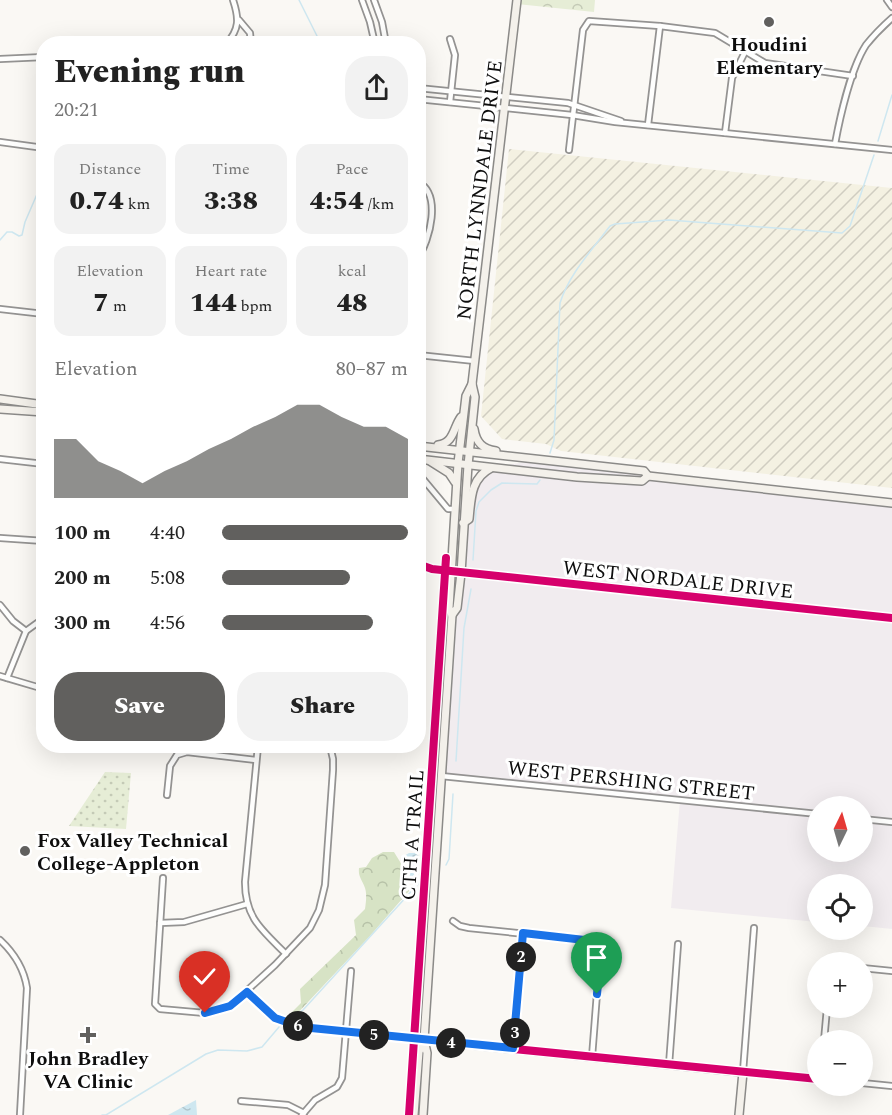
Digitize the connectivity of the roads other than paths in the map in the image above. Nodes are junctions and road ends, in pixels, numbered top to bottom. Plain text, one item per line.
1 (233, 0) edge
2 (362, 0) edge
3 (374, 0) edge
4 (517, 0) edge
5 (887, 0) edge
6 (892, 7) edge
7 (380, 17) junction
8 (892, 18) edge
9 (239, 20) junction
10 (370, 20) junction
11 (660, 26) junction
12 (232, 36) edge
13 (250, 36) edge
14 (373, 36) edge
15 (384, 36) edge
16 (450, 39) dead end
17 (745, 52) junction
18 (36, 57) edge
19 (0, 59) edge
20 (853, 76) junction
21 (426, 89) edge
22 (452, 92) junction
23 (506, 97) junction
24 (426, 100) edge
25 (450, 102) junction
26 (573, 104) junction
27 (505, 107) junction
28 (572, 115) junction
29 (623, 122) junction
30 (648, 125) junction
31 (725, 133) junction
32 (0, 141) edge
33 (835, 144) junction
34 (36, 147) edge
35 (568, 150) dead end
36 (892, 150) edge
37 (426, 187) edge
38 (426, 243) edge
39 (0, 309) edge
40 (36, 313) edge
41 (426, 356) edge
42 (475, 361) junction
43 (472, 384) junction
44 (0, 399) edge
45 (36, 404) edge
46 (0, 409) edge
47 (36, 411) edge
48 (463, 415) junction
49 (472, 425) junction
50 (426, 446) edge
51 (426, 447) edge
52 (459, 451) junction
53 (469, 452) junction
54 (0, 459) edge
55 (532, 459) junction
56 (426, 460) edge
57 (429, 460) junction
58 (36, 463) edge
59 (458, 463) junction
60 (468, 465) junction
61 (491, 467) junction
62 (648, 476) junction
63 (426, 483) edge
64 (456, 487) junction
65 (892, 503) edge
66 (454, 509) junction
67 (463, 523) junction
68 (0, 538) edge
69 (36, 541) edge
70 (426, 567) edge
71 (451, 572) junction
72 (461, 573) junction
73 (0, 605) edge
74 (452, 615) junction
75 (892, 618) edge
76 (36, 624) edge
77 (26, 631) junction
78 (0, 676) edge
79 (7, 678) junction
80 (36, 687) edge
81 (257, 753) edge
82 (331, 753) edge
83 (256, 760) junction
84 (441, 776) junction
85 (167, 795) dead end
86 (807, 813) edge
87 (873, 820) edge
88 (892, 822) edge
89 (164, 878) dead end
90 (247, 904) junction
91 (453, 921) dead end
92 (160, 923) junction
93 (754, 928) dead end
94 (523, 933) junction
95 (0, 940) edge
96 (678, 944) dead end
97 (286, 954) junction
98 (873, 969) edge
99 (351, 971) dead end
100 (892, 971) edge
101 (247, 992) junction
102 (347, 1032) junction
103 (424, 1040) junction
104 (513, 1048) junction
105 (592, 1057) junction
106 (669, 1065) junction
107 (743, 1072) junction
108 (807, 1078) edge
109 (873, 1084) edge
110 (892, 1086) edge
111 (241, 1101) dead end
112 (303, 1114) edge
113 (20, 1115) edge
114 (414, 1115) edge
115 (423, 1115) edge
116 (739, 1115) edge

1 - 9 street
2 - 10 street
3 - 7 street
4 - 23 main road, NORTH LYNNDALE DRIVE
5 - 6 street
7 - 10 street
7 - 15 street
8 - 20 street
9 - 12 street
9 - 13 street
10 - 14 street
11 - 17 street
11 - 26 street
11 - 30 street
16 - 22 street
17 - 20 street
17 - 31 street
18 - 19 street
20 - 33 street
21 - 22 street
22 - 23 street
22 - 25 street
23 - 26 street
23 - 27 main road, NORTH LYNNDALE DRIVE
24 - 25 street
25 - 27 street
26 - 28 street
26 - 29 street
27 - 28 street
27 - 42 main road, NORTH LYNNDALE DRIVE
28 - 29 street
28 - 35 street
29 - 30 street
30 - 31 street
31 - 33 street
32 - 34 street
33 - 36 street
37 - 38 street
39 - 40 street
41 - 42 street
42 - 43 main road, NORTH LYNNDALE DRIVE
43 - 48 main road, NORTH LYNNDALE DRIVE
43 - 49 main road, NORTH LYNNDALE DRIVE
44 - 45 main road
46 - 47 main road
48 - 50 main road
48 - 52 main road, NORTH LYNNDALE DRIVE
49 - 53 main road, NORTH LYNNDALE DRIVE
49 - 55 main road
51 - 52 main road
52 - 53 main road
52 - 59 main road, NORTH LYNNDALE DRIVE
53 - 55 main road
53 - 60 main road, NORTH LYNNDALE DRIVE
54 - 58 street
55 - 62 main road
56 - 57 main road
57 - 59 main road
57 - 64 main road
59 - 60 main road
59 - 64 main road, NORTH LYNNDALE DRIVE
60 - 61 main road
60 - 67 main road, NORTH LYNNDALE DRIVE
61 - 62 main road
61 - 67 main road
62 - 65 main road
63 - 66 street
64 - 66 main road, NORTH LYNNDALE DRIVE
66 - 71 main road, NORTH LYNNDALE DRIVE
67 - 72 main road, NORTH LYNNDALE DRIVE
68 - 69 street
70 - 71 street, WEST NORDALE DRIVE
71 - 72 street, WEST NORDALE DRIVE
71 - 74 main road, NORTH LYNNDALE DRIVE
72 - 74 main road, NORTH LYNNDALE DRIVE
72 - 75 street, WEST NORDALE DRIVE
73 - 77 street
74 - 84 main road, NORTH LYNNDALE DRIVE
76 - 77 street
77 - 79 street
78 - 79 street
79 - 80 street
81 - 83 street
82 - 97 street
83 - 85 street
83 - 90 street
84 - 86 street, WEST PERSHING STREET
84 - 103 main road, NORTH LYNNDALE DRIVE
87 - 88 street
89 - 92 street
90 - 92 street
90 - 97 street
91 - 94 street
92 - 101 street
93 - 107 street
94 - 104 street
94 - 105 street
95 - 113 street
96 - 106 street
97 - 101 street
98 - 100 street
99 - 102 street
101 - 102 street
102 - 103 street
102 - 112 street
103 - 104 main road
103 - 114 main road, NORTH LYNNDALE DRIVE
103 - 115 main road, NORTH LYNNDALE DRIVE
104 - 105 main road
105 - 106 main road
106 - 107 main road
107 - 108 street
107 - 116 main road
109 - 110 street
111 - 112 street

